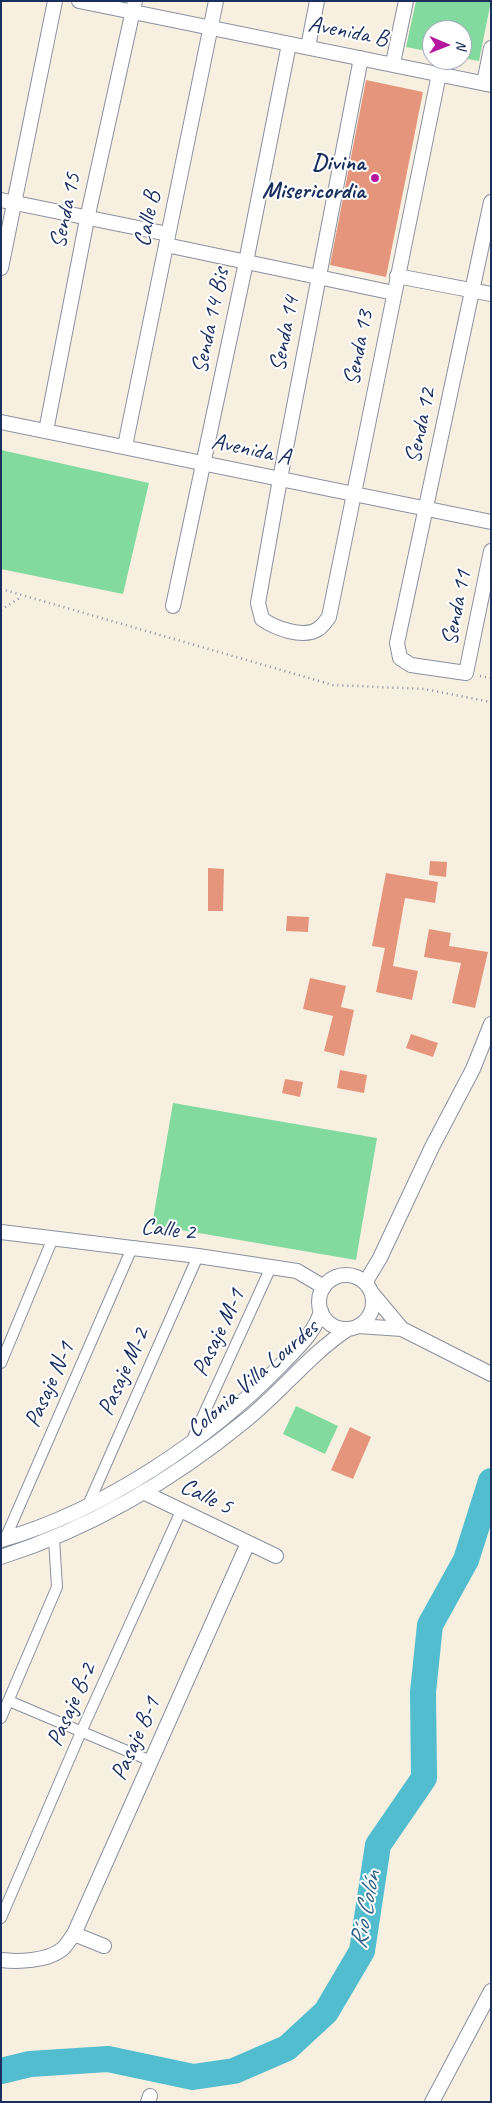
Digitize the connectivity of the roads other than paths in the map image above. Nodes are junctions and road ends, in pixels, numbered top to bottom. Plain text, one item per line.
1 (56, 1) edge
2 (79, 1) edge
3 (216, 1) edge
4 (317, 1) edge
5 (406, 1) edge
6 (134, 6) edge
7 (211, 28) junction
8 (289, 44) junction
9 (308, 47) junction
10 (491, 48) edge
11 (361, 58) junction
12 (393, 63) junction
13 (439, 74) junction
14 (487, 84) edge
15 (8, 201) edge
16 (491, 202) edge
17 (87, 219) junction
18 (167, 240) junction
19 (246, 262) junction
20 (1, 268) edge
21 (397, 276) junction
22 (318, 278) junction
23 (472, 291) junction
24 (394, 292) junction
25 (491, 294) edge
26 (1, 422) edge
27 (46, 431) junction
28 (125, 446) junction
29 (204, 463) junction
30 (280, 479) junction
31 (353, 494) junction
32 (427, 508) junction
33 (491, 522) edge
34 (491, 551) edge
35 (173, 606) dead end
36 (319, 629) joint
37 (466, 673) joint
38 (491, 1024) edge
39 (1, 1232) edge
40 (53, 1238) junction
41 (132, 1248) junction
42 (198, 1256) junction
43 (272, 1267) junction
44 (324, 1287) junction
45 (368, 1287) junction
46 (321, 1311) junction
47 (353, 1327) junction
48 (402, 1329) junction
49 (1, 1363) edge
50 (491, 1374) edge
51 (191, 1443) junction
52 (143, 1492) junction
53 (88, 1505) junction
54 (181, 1511) junction
55 (3, 1539) edge
56 (54, 1539) junction
57 (248, 1543) junction
58 (1, 1556) edge
59 (276, 1556) dead end
60 (8, 1701) junction
61 (1, 1718) edge
62 (81, 1732) junction
63 (151, 1761) junction
64 (1, 1918) edge
65 (74, 1934) junction
66 (104, 1946) dead end
67 (1, 1960) edge
68 (491, 1991) edge
69 (432, 2102) edge

1 - 15 street
2 - 6 street, Avenida B
3 - 7 street, Calle B
4 - 9 street
5 - 12 street
6 - 7 street, Avenida B
6 - 17 street, Senda 15
7 - 8 street, Avenida B
7 - 18 street, Calle B
8 - 9 street, Avenida B
8 - 19 street, Senda 14 Bis
9 - 11 street, Avenida B
10 - 14 street
11 - 12 street, Avenida B
11 - 22 street, Senda 14
12 - 13 street, Avenida B
13 - 14 street, Avenida B
13 - 21 street, Senda 13
15 - 17 street
15 - 20 street
16 - 23 street, Senda 12
17 - 18 street
17 - 27 street, Senda 15
18 - 19 street
18 - 28 street, Calle B
19 - 22 street
19 - 29 street, Senda 14 Bis
21 - 23 street
21 - 24 street, Senda 13
22 - 24 street
22 - 30 street, Senda 14
23 - 25 street
23 - 32 street, Senda 12
24 - 31 street, Senda 13
26 - 27 street, Avenida A
27 - 28 street, Avenida A
28 - 29 street, Avenida A
29 - 30 street, Avenida A
29 - 35 street, Senda 14 Bis
30 - 31 street, Avenida A
30 - 36 street, Senda 14
31 - 32 street, Avenida A
31 - 36 street, Senda 13
32 - 33 street, Avenida A
32 - 37 street, Senda 12
34 - 37 street, Senda 11
38 - 45 street
39 - 40 street, Calle 2
40 - 41 street, Calle 2
40 - 49 street
41 - 42 street, Calle 2
41 - 55 street, Pasaje N-1
42 - 43 street, Calle 2
42 - 53 street, Pasaje M-2
43 - 44 street, Calle 2
43 - 51 street, Pasaje M-1
44 - 45 street
44 - 46 street
45 - 47 street
45 - 48 street
46 - 47 street
46 - 51 street, Colonia Villa Lourdes
47 - 48 street
47 - 52 street, Colonia Villa Lourdes
48 - 50 street
51 - 53 street, Colonia Villa Lourdes
52 - 54 street, Calle 5
52 - 56 street, Colonia Villa Lourdes
53 - 55 street, Colonia Villa Lourdes
54 - 57 street, Calle 5
54 - 62 street, Pasaje B-2
56 - 58 street, Colonia Villa Lourdes
56 - 60 street
57 - 59 street, Calle 5
57 - 63 street, Pasaje B-1
60 - 61 street
60 - 62 street
62 - 63 street
62 - 64 street, Pasaje B-2
63 - 65 street, Pasaje B-1
65 - 66 street
65 - 67 street, Pasaje B-1
68 - 69 street

